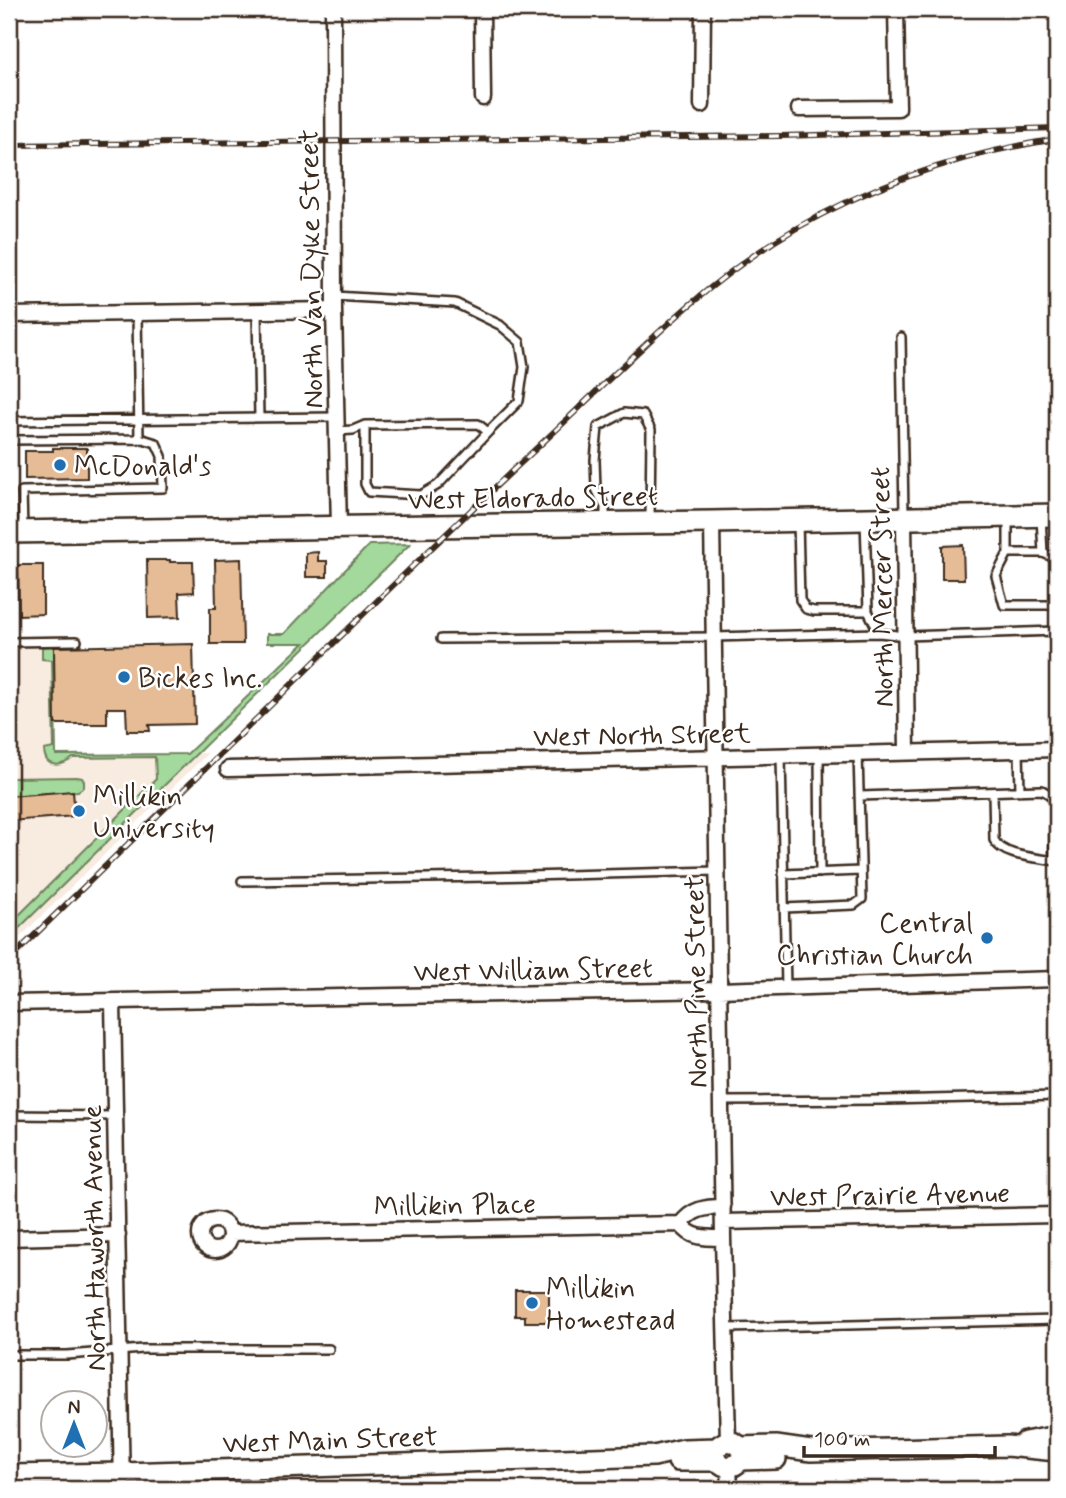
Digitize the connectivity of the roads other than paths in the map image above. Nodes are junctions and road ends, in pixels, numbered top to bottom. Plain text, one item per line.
1 (333, 9) edge
2 (482, 9) edge
3 (704, 9) edge
4 (896, 9) edge
5 (483, 98) dead end
6 (702, 105) dead end
7 (799, 109) dead end
8 (334, 303) junction
9 (257, 311) junction
10 (137, 313) junction
11 (9, 315) edge
12 (901, 337) dead end
13 (259, 418) junction
14 (138, 419) junction
15 (9, 421) edge
16 (337, 424) junction
17 (365, 425) junction
18 (488, 432) junction
19 (138, 439) junction
20 (9, 440) edge
21 (1049, 515) edge
22 (1008, 516) junction
23 (904, 519) junction
24 (865, 520) junction
25 (798, 521) junction
26 (712, 522) junction
27 (650, 523) junction
28 (605, 524) junction
29 (339, 528) junction
30 (16, 532) edge
31 (1009, 553) junction
32 (1043, 553) junction
33 (1057, 559) edge
34 (1057, 605) edge
35 (868, 611) junction
36 (1057, 631) edge
37 (878, 633) junction
38 (905, 636) junction
39 (714, 637) junction
40 (441, 639) dead end
41 (77, 641) dead end
42 (9, 642) edge
43 (1057, 749) edge
44 (1019, 750) junction
45 (907, 752) junction
46 (858, 753) junction
47 (819, 754) junction
48 (781, 755) junction
49 (717, 757) junction
50 (229, 769) dead end
51 (1020, 791) junction
52 (993, 792) junction
53 (860, 796) junction
54 (1056, 861) edge
55 (718, 871) junction
56 (861, 872) junction
57 (820, 873) junction
58 (783, 874) junction
59 (242, 881) dead end
60 (784, 908) junction
61 (1057, 979) edge
62 (786, 988) junction
63 (719, 990) junction
64 (113, 1002) junction
65 (9, 1003) edge
66 (1057, 1096) edge
67 (721, 1101) junction
68 (9, 1115) edge
69 (115, 1116) junction
70 (723, 1214) junction
71 (1057, 1215) edge
72 (681, 1224) junction
73 (230, 1233) dead end
74 (118, 1235) junction
75 (9, 1238) edge
76 (723, 1238) junction
77 (1057, 1320) edge
78 (725, 1328) junction
79 (329, 1349) dead end
80 (120, 1350) junction
81 (9, 1354) edge
82 (1057, 1436) edge
83 (1007, 1446) junction
84 (1057, 1451) edge
85 (729, 1454) junction
86 (9, 1475) edge
87 (122, 1481) edge
88 (730, 1489) edge

1 - 8 street, North Van Dyke Street
2 - 5 street
3 - 6 street
4 - 7 street
8 - 9 street
8 - 16 street, North Van Dyke Street
8 - 18 lane
9 - 10 street
9 - 13 lane
10 - 11 street
10 - 14 lane
12 - 23 lane, North Mercer Street
13 - 14 lane
13 - 16 lane
14 - 15 lane
14 - 19 lane
16 - 17 lane
16 - 29 street, North Van Dyke Street
17 - 18 lane
17 - 18 lane
19 - 20 lane
19 - 30 lane
21 - 22 main road, West Eldorado Street
21 - 32 lane
22 - 23 main road, West Eldorado Street
22 - 31 lane
23 - 24 main road, West Eldorado Street
23 - 38 street, North Mercer Street
24 - 25 main road, West Eldorado Street
24 - 35 lane
25 - 26 main road, West Eldorado Street
25 - 35 lane
26 - 27 main road, West Eldorado Street
26 - 39 street, North Pine Street
27 - 28 main road, West Eldorado Street
27 - 28 lane
28 - 29 main road, West Eldorado Street
29 - 30 main road, West Eldorado Street
31 - 32 lane
31 - 34 lane
32 - 33 lane
35 - 37 lane
36 - 38 lane
37 - 38 lane
37 - 39 lane
38 - 45 street, North Mercer Street
39 - 40 lane
39 - 49 street, North Pine Street
41 - 42 lane
43 - 44 street, West North Street
44 - 45 street, West North Street
44 - 51 lane
45 - 46 street, West North Street
46 - 47 street, West North Street
46 - 53 lane
47 - 48 street, West North Street
47 - 57 lane
48 - 49 street, West North Street
48 - 58 lane
49 - 50 street, West North Street
49 - 55 street, North Pine Street
51 - 52 lane
51 - 54 lane
52 - 53 lane
52 - 54 lane
53 - 56 lane
55 - 59 lane
55 - 63 street, North Pine Street
56 - 57 lane
56 - 60 lane
57 - 58 lane
58 - 60 lane
60 - 62 lane
61 - 62 street, West William Street
62 - 63 street, West William Street
63 - 64 street, West William Street
63 - 67 street, North Pine Street
64 - 65 street, West William Street
64 - 69 street, North Haworth Avenue
66 - 67 lane
67 - 70 street, North Pine Street
68 - 69 lane
69 - 74 street, North Haworth Avenue
70 - 71 street, West Prairie Avenue
70 - 72 street, Millikin Place
70 - 76 street, North Pine Street
72 - 73 street, Millikin Place
72 - 76 street, Millikin Place
74 - 75 street
74 - 80 street, North Haworth Avenue
76 - 78 street, North Pine Street
77 - 78 lane
78 - 85 street, North Pine Street
79 - 80 lane
80 - 81 lane
80 - 87 street, North Haworth Avenue
82 - 83 street, West Main Street
83 - 84 street, West Main Street
83 - 85 street, West Main Street
85 - 87 street, West Main Street
85 - 88 street, North Pine Street
86 - 87 street, West Main Street

